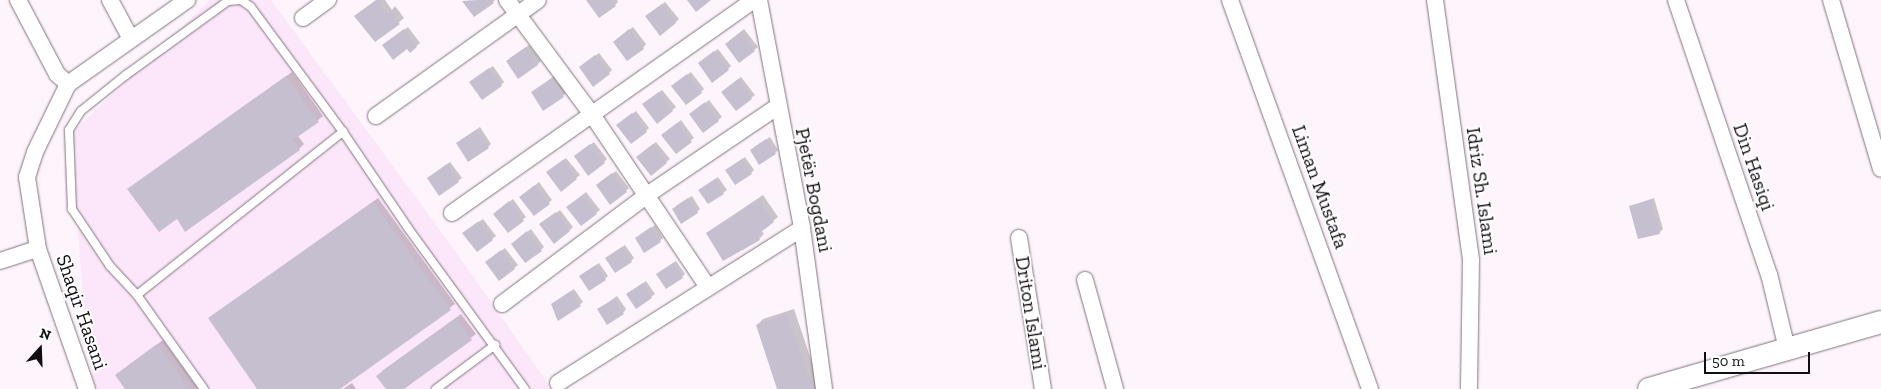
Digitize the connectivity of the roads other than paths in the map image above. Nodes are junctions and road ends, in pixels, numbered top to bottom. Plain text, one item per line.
1 (18, 0) edge
2 (110, 0) edge
3 (187, 0) edge
4 (328, 0) edge
5 (507, 0) edge
6 (538, 0) edge
7 (754, 0) edge
8 (759, 0) edge
9 (1230, 0) edge
10 (1435, 0) edge
11 (1676, 0) edge
12 (1831, 0) edge
13 (518, 14) junction
14 (303, 18) dead end
15 (131, 40) junction
16 (68, 84) junction
17 (777, 107) junction
18 (590, 113) junction
19 (376, 116) dead end
20 (1875, 125) edge
21 (343, 132) junction
22 (1881, 169) edge
23 (647, 196) junction
24 (452, 213) dead end
25 (802, 228) junction
26 (1019, 238) dead end
27 (38, 249) junction
28 (0, 261) edge
29 (1085, 280) dead end
30 (708, 287) junction
31 (138, 294) junction
32 (502, 304) dead end
33 (1881, 322) edge
34 (495, 345) junction
35 (1787, 349) junction
36 (558, 383) dead end
37 (86, 389) edge
38 (204, 389) edge
39 (436, 389) edge
40 (525, 389) edge
41 (824, 389) edge
42 (1043, 389) edge
43 (1115, 389) edge
44 (1370, 389) edge
45 (1469, 389) edge
46 (1649, 389) edge

1 - 16 street
2 - 15 street
3 - 15 street, Shaqir Hasani
4 - 14 street
5 - 13 street
6 - 13 street
7 - 18 street
8 - 17 street, Pjetër Bogdani
9 - 44 street, Liman Mustafa
10 - 45 street, Idriz Sh. Islami
11 - 35 street, Din Hasiqi
12 - 20 street
13 - 18 street
13 - 19 street
15 - 16 street, Shaqir Hasani
16 - 27 street, Shaqir Hasani
17 - 23 street
17 - 25 street, Pjetër Bogdani
18 - 23 street
18 - 24 street
20 - 22 street
21 - 31 lane
21 - 31 lane
21 - 34 lane
23 - 30 street
23 - 32 street
25 - 30 street
25 - 41 street, Pjetër Bogdani
26 - 42 street, Driton Islami
27 - 28 street, Shaqir Hasani
27 - 37 street, Shaqir Hasani
29 - 43 street
30 - 36 street
31 - 38 lane
33 - 35 street
34 - 39 lane
34 - 40 lane
35 - 46 street

